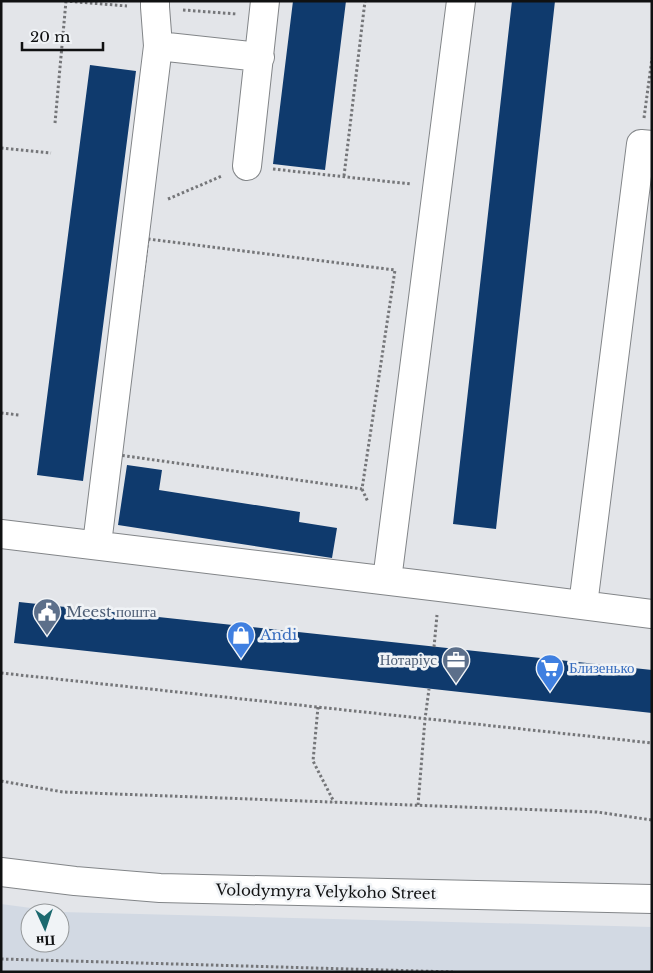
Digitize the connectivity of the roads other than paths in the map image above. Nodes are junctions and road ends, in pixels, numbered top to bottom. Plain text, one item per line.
1 (461, 1) edge
2 (155, 4) edge
3 (265, 9) edge
4 (158, 46) junction
5 (260, 57) junction
6 (646, 144) edge
7 (247, 166) road end
8 (1, 534) edge
9 (97, 544) junction
10 (387, 580) junction
11 (583, 605) junction
12 (652, 614) edge
13 (1, 872) edge
14 (652, 899) edge

1 - 10 main road
2 - 4 main road
3 - 5 main road
4 - 5 main road
4 - 9 main road
5 - 7 main road
6 - 11 main road
8 - 9 main road
9 - 10 main road
10 - 11 main road
11 - 12 main road
13 - 14 main road, Volodymyra Velykoho Street

